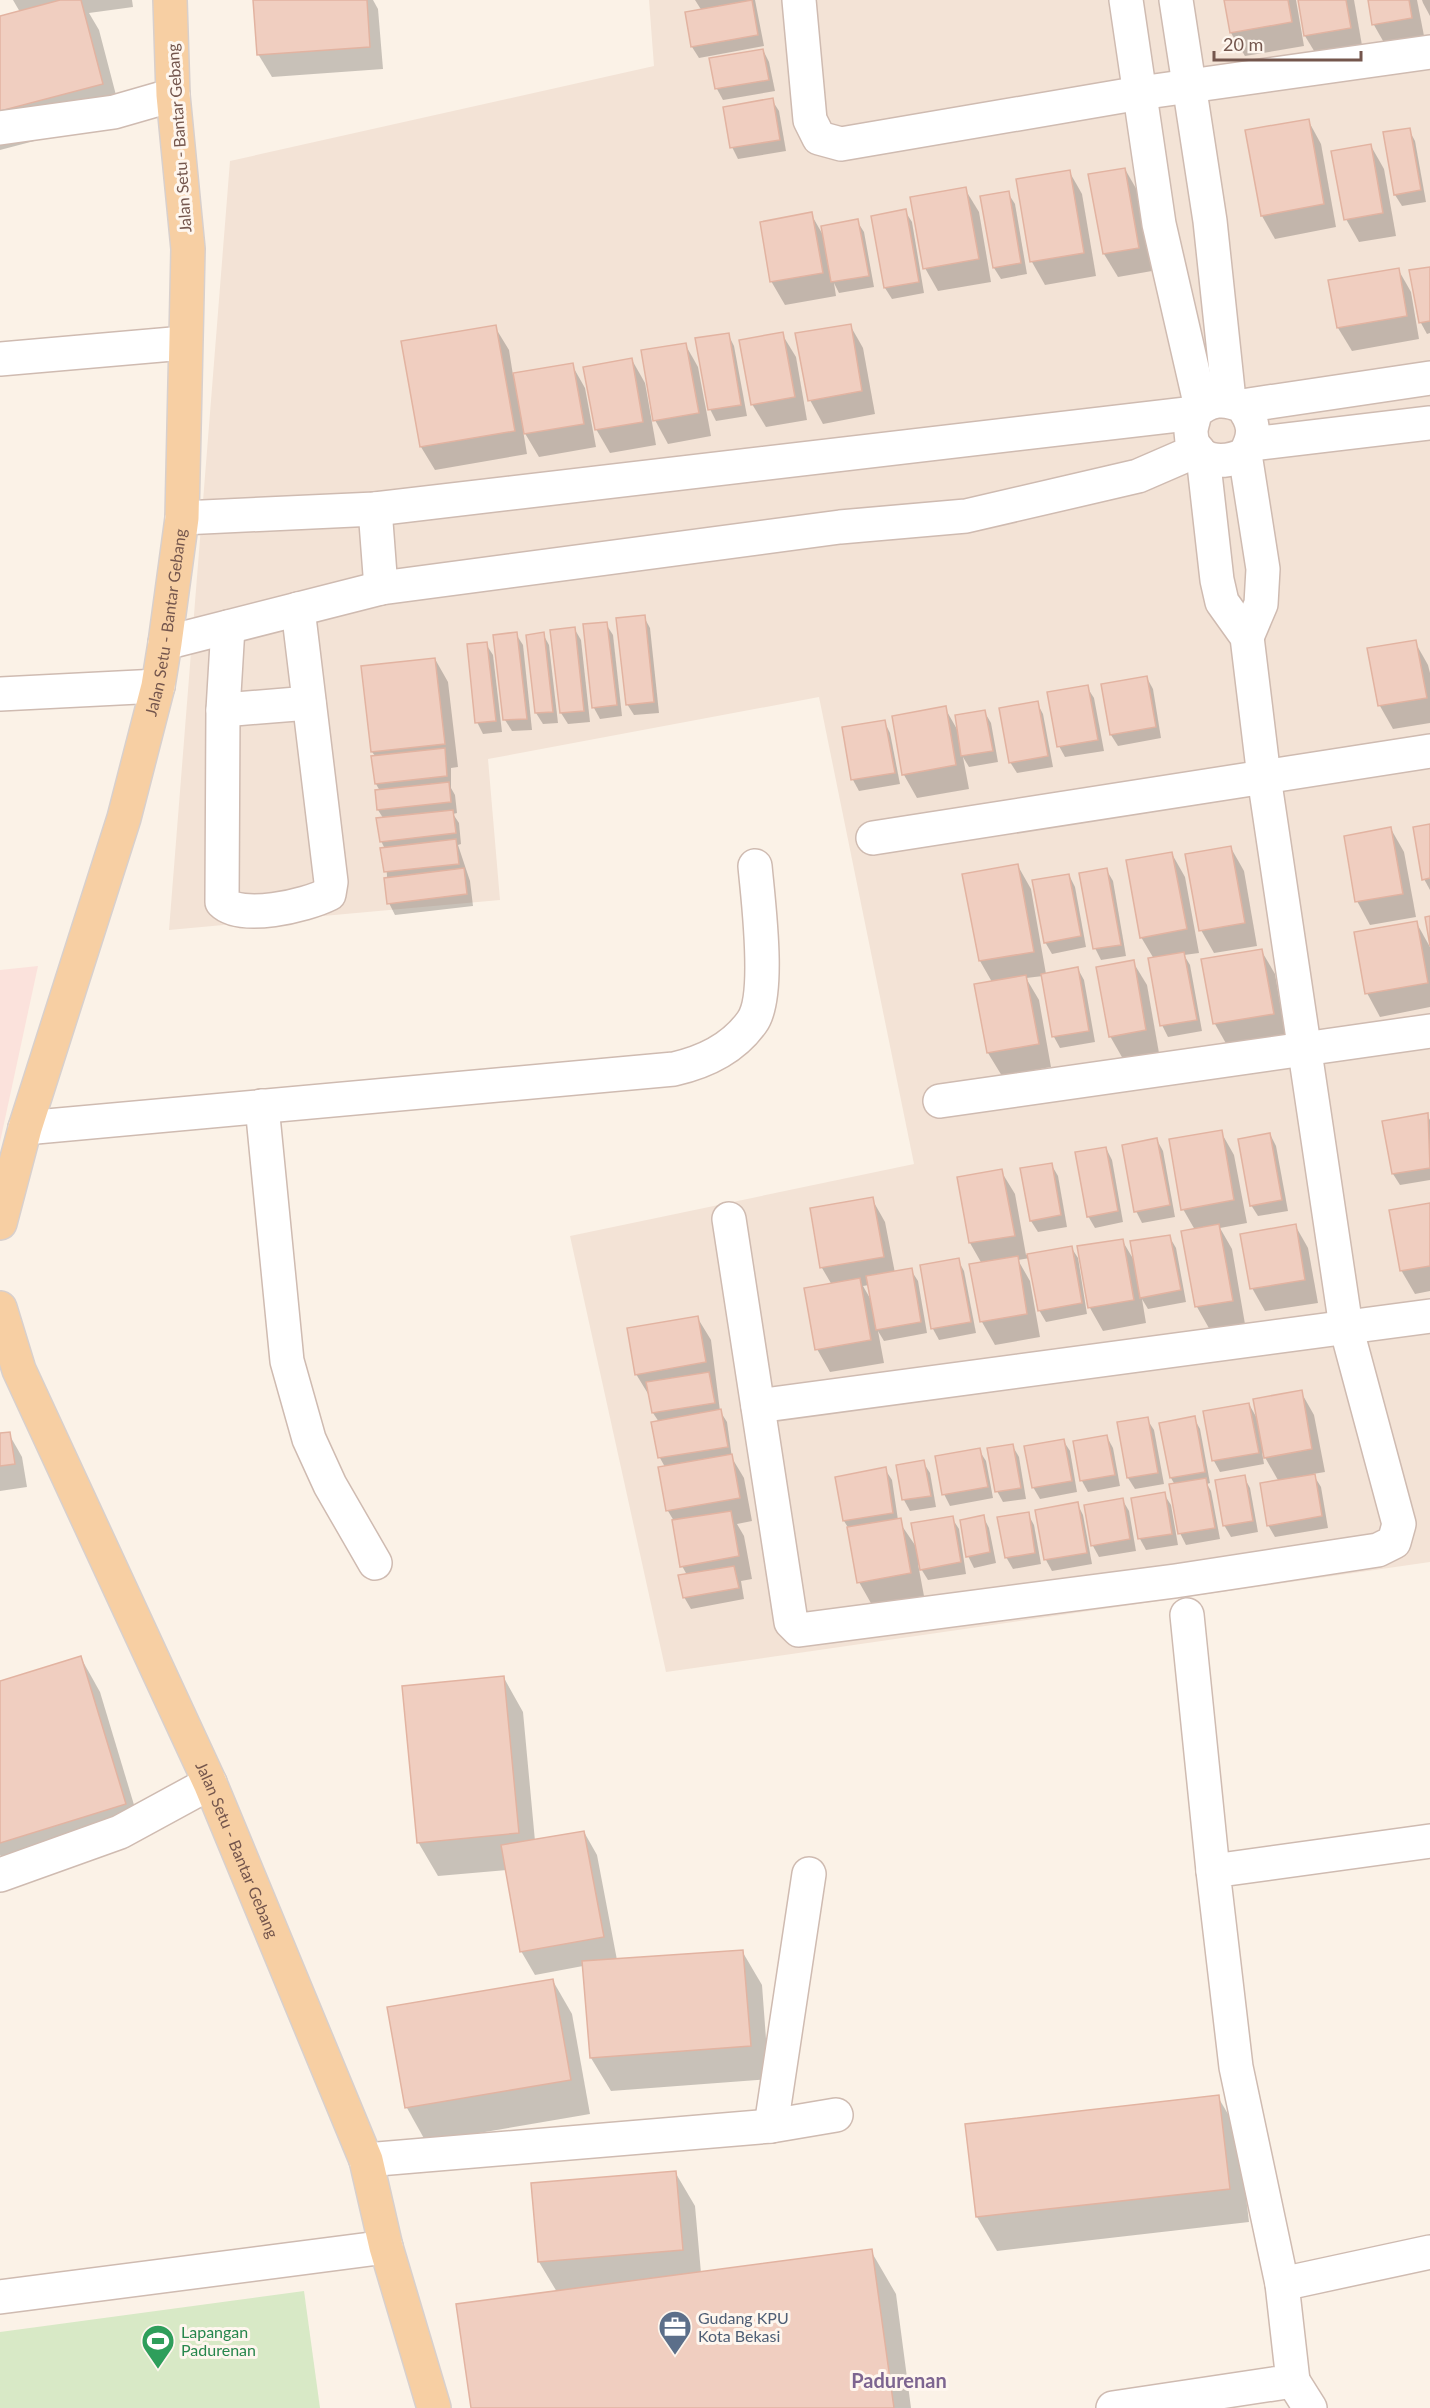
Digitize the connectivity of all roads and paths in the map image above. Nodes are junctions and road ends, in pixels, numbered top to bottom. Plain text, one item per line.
1 (170, 0) edge
2 (799, 0) edge
3 (1126, 0) edge
4 (1176, 0) edge
5 (1430, 52) edge
6 (1190, 86) junction
7 (1140, 93) junction
8 (173, 95) junction
9 (0, 129) edge
10 (184, 343) junction
11 (0, 359) edge
12 (1430, 378) edge
13 (1217, 406) junction
14 (1430, 423) edge
15 (1248, 449) junction
16 (1201, 453) junction
17 (375, 509) junction
18 (182, 518) junction
19 (381, 588) junction
20 (298, 609) junction
21 (228, 627) junction
22 (1247, 637) junction
23 (165, 643) junction
24 (158, 686) junction
25 (0, 694) edge
26 (309, 703) junction
27 (223, 710) junction
28 (1430, 751) edge
29 (1264, 777) junction
30 (873, 838) dead end
31 (755, 866) dead end
32 (1430, 1031) edge
33 (1305, 1049) junction
34 (940, 1101) dead end
35 (262, 1106) junction
36 (25, 1128) junction
37 (729, 1219) dead end
38 (0, 1223) edge
39 (0, 1308) edge
40 (1430, 1316) edge
41 (1346, 1327) junction
42 (758, 1406) junction
43 (375, 1563) dead end
44 (1187, 1615) dead end
45 (210, 1783) junction
46 (1430, 1841) edge
47 (1213, 1871) junction
48 (809, 1874) dead end
49 (0, 1875) edge
50 (836, 2115) dead end
51 (771, 2126) junction
52 (366, 2160) junction
53 (386, 2247) junction
54 (1430, 2252) edge
55 (1282, 2284) junction
56 (0, 2297) edge
57 (1293, 2380) junction
58 (434, 2408) edge
59 (1113, 2408) edge
60 (1310, 2408) edge

1 - 8 main road, Jalan Setu - Bantar Gebang
2 - 7 street
3 - 7 street
4 - 6 street
5 - 6 street
6 - 7 street
6 - 13 street
7 - 13 street
8 - 9 street
8 - 10 main road, Jalan Setu - Bantar Gebang
10 - 11 street
10 - 18 main road, Jalan Setu - Bantar Gebang
12 - 13 street
13 - 15 street
13 - 16 street
13 - 17 street
14 - 15 street
15 - 16 street
15 - 22 street
16 - 19 street
16 - 22 street
17 - 18 street
17 - 19 street
18 - 23 main road, Jalan Setu - Bantar Gebang
19 - 20 street
20 - 21 street
20 - 26 street
21 - 23 street
21 - 27 street
22 - 29 street
23 - 24 main road, Jalan Setu - Bantar Gebang
24 - 25 street
24 - 36 main road, Jalan Setu - Bantar Gebang
26 - 27 street
26 - 27 street
28 - 29 street
29 - 30 street
29 - 33 street
31 - 35 street
32 - 33 street
33 - 34 street
33 - 41 street
35 - 36 street
35 - 43 street
36 - 38 main road, Jalan Setu - Bantar Gebang
37 - 42 street
39 - 45 main road, Jalan Setu - Bantar Gebang
40 - 41 street
41 - 42 street
41 - 42 street
44 - 47 street
45 - 49 street
45 - 52 main road, Jalan Setu - Bantar Gebang
46 - 47 street
47 - 55 street
48 - 51 street
50 - 51 street
51 - 52 street
52 - 53 main road, Jalan Setu - Bantar Gebang
53 - 56 street
53 - 58 main road, Jalan Setu - Bantar Gebang
54 - 55 street
55 - 57 street
57 - 59 street
57 - 60 street

